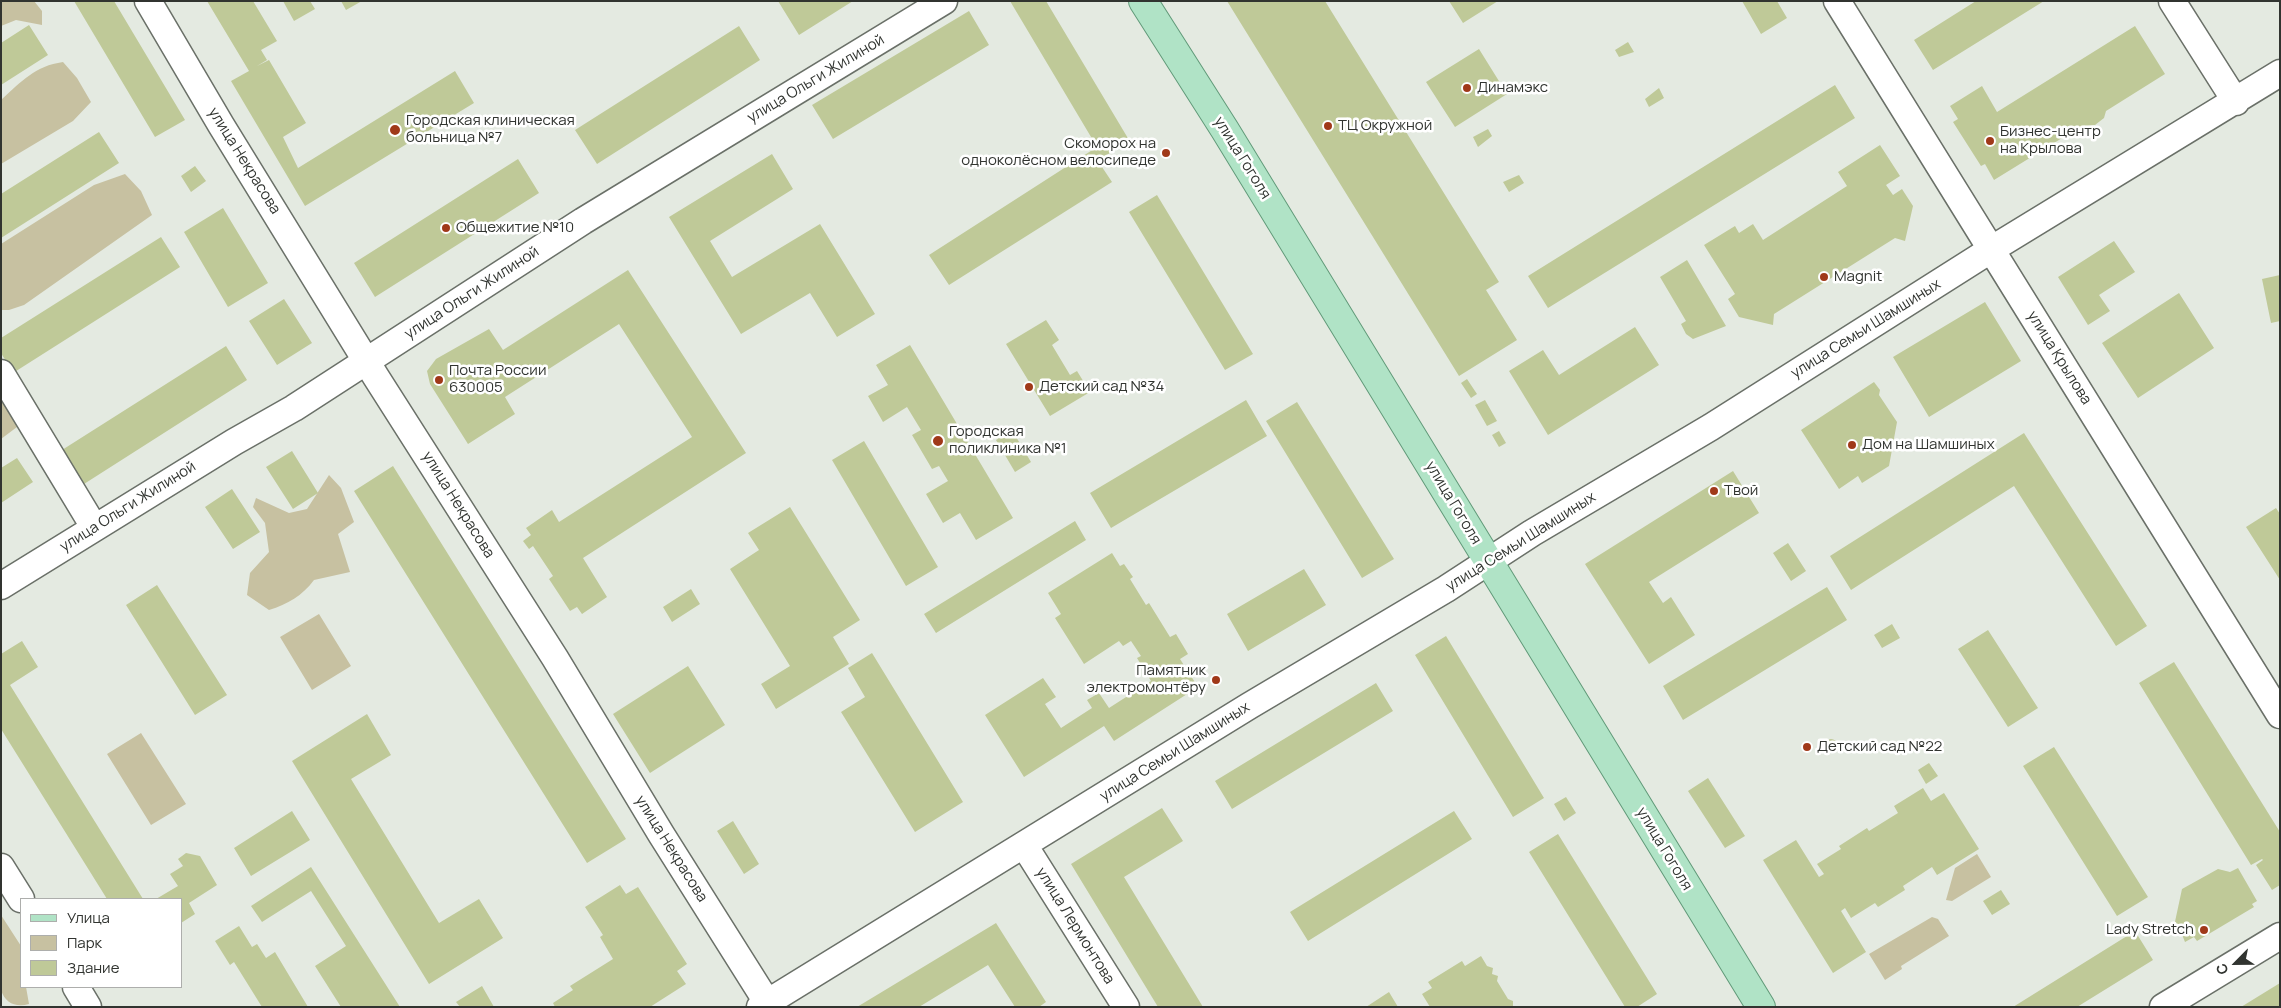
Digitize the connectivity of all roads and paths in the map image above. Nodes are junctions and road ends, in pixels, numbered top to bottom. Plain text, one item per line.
1 (148, 1) edge
2 (944, 1) edge
3 (1143, 1) edge
4 (1837, 1) edge
5 (2172, 1) edge
6 (2280, 74) edge
7 (2236, 102) junction
8 (1992, 249) junction
9 (367, 361) junction
10 (1, 373) edge
11 (94, 527) junction
12 (1489, 562) junction
13 (1, 586) edge
14 (2280, 715) edge
15 (1024, 845) junction
16 (1, 867) edge
17 (20, 898) edge
18 (2280, 936) edge
19 (77, 988) edge
20 (766, 1005) edge
21 (88, 1007) edge
22 (1126, 1007) edge
23 (1761, 1007) edge
24 (2163, 1007) edge

1 - 9 street, улица Некрасова
2 - 9 street, улица Ольги Жилиной
3 - 12 main road, улица Гоголя
4 - 8 street, улица Крылова
5 - 7 street
6 - 7 street, улица Семьи Шамшиных
7 - 8 street, улица Семьи Шамшиных
8 - 12 street, улица Семьи Шамшиных
8 - 14 street, улица Крылова
9 - 11 street, улица Ольги Жилиной
9 - 20 street, улица Некрасова
10 - 11 street
11 - 13 street, улица Ольги Жилиной
12 - 15 street, улица Семьи Шамшиных
12 - 23 main road, улица Гоголя
15 - 20 street, улица Семьи Шамшиных
15 - 22 street, улица Лермонтова
16 - 17 street
18 - 24 street
19 - 21 street

